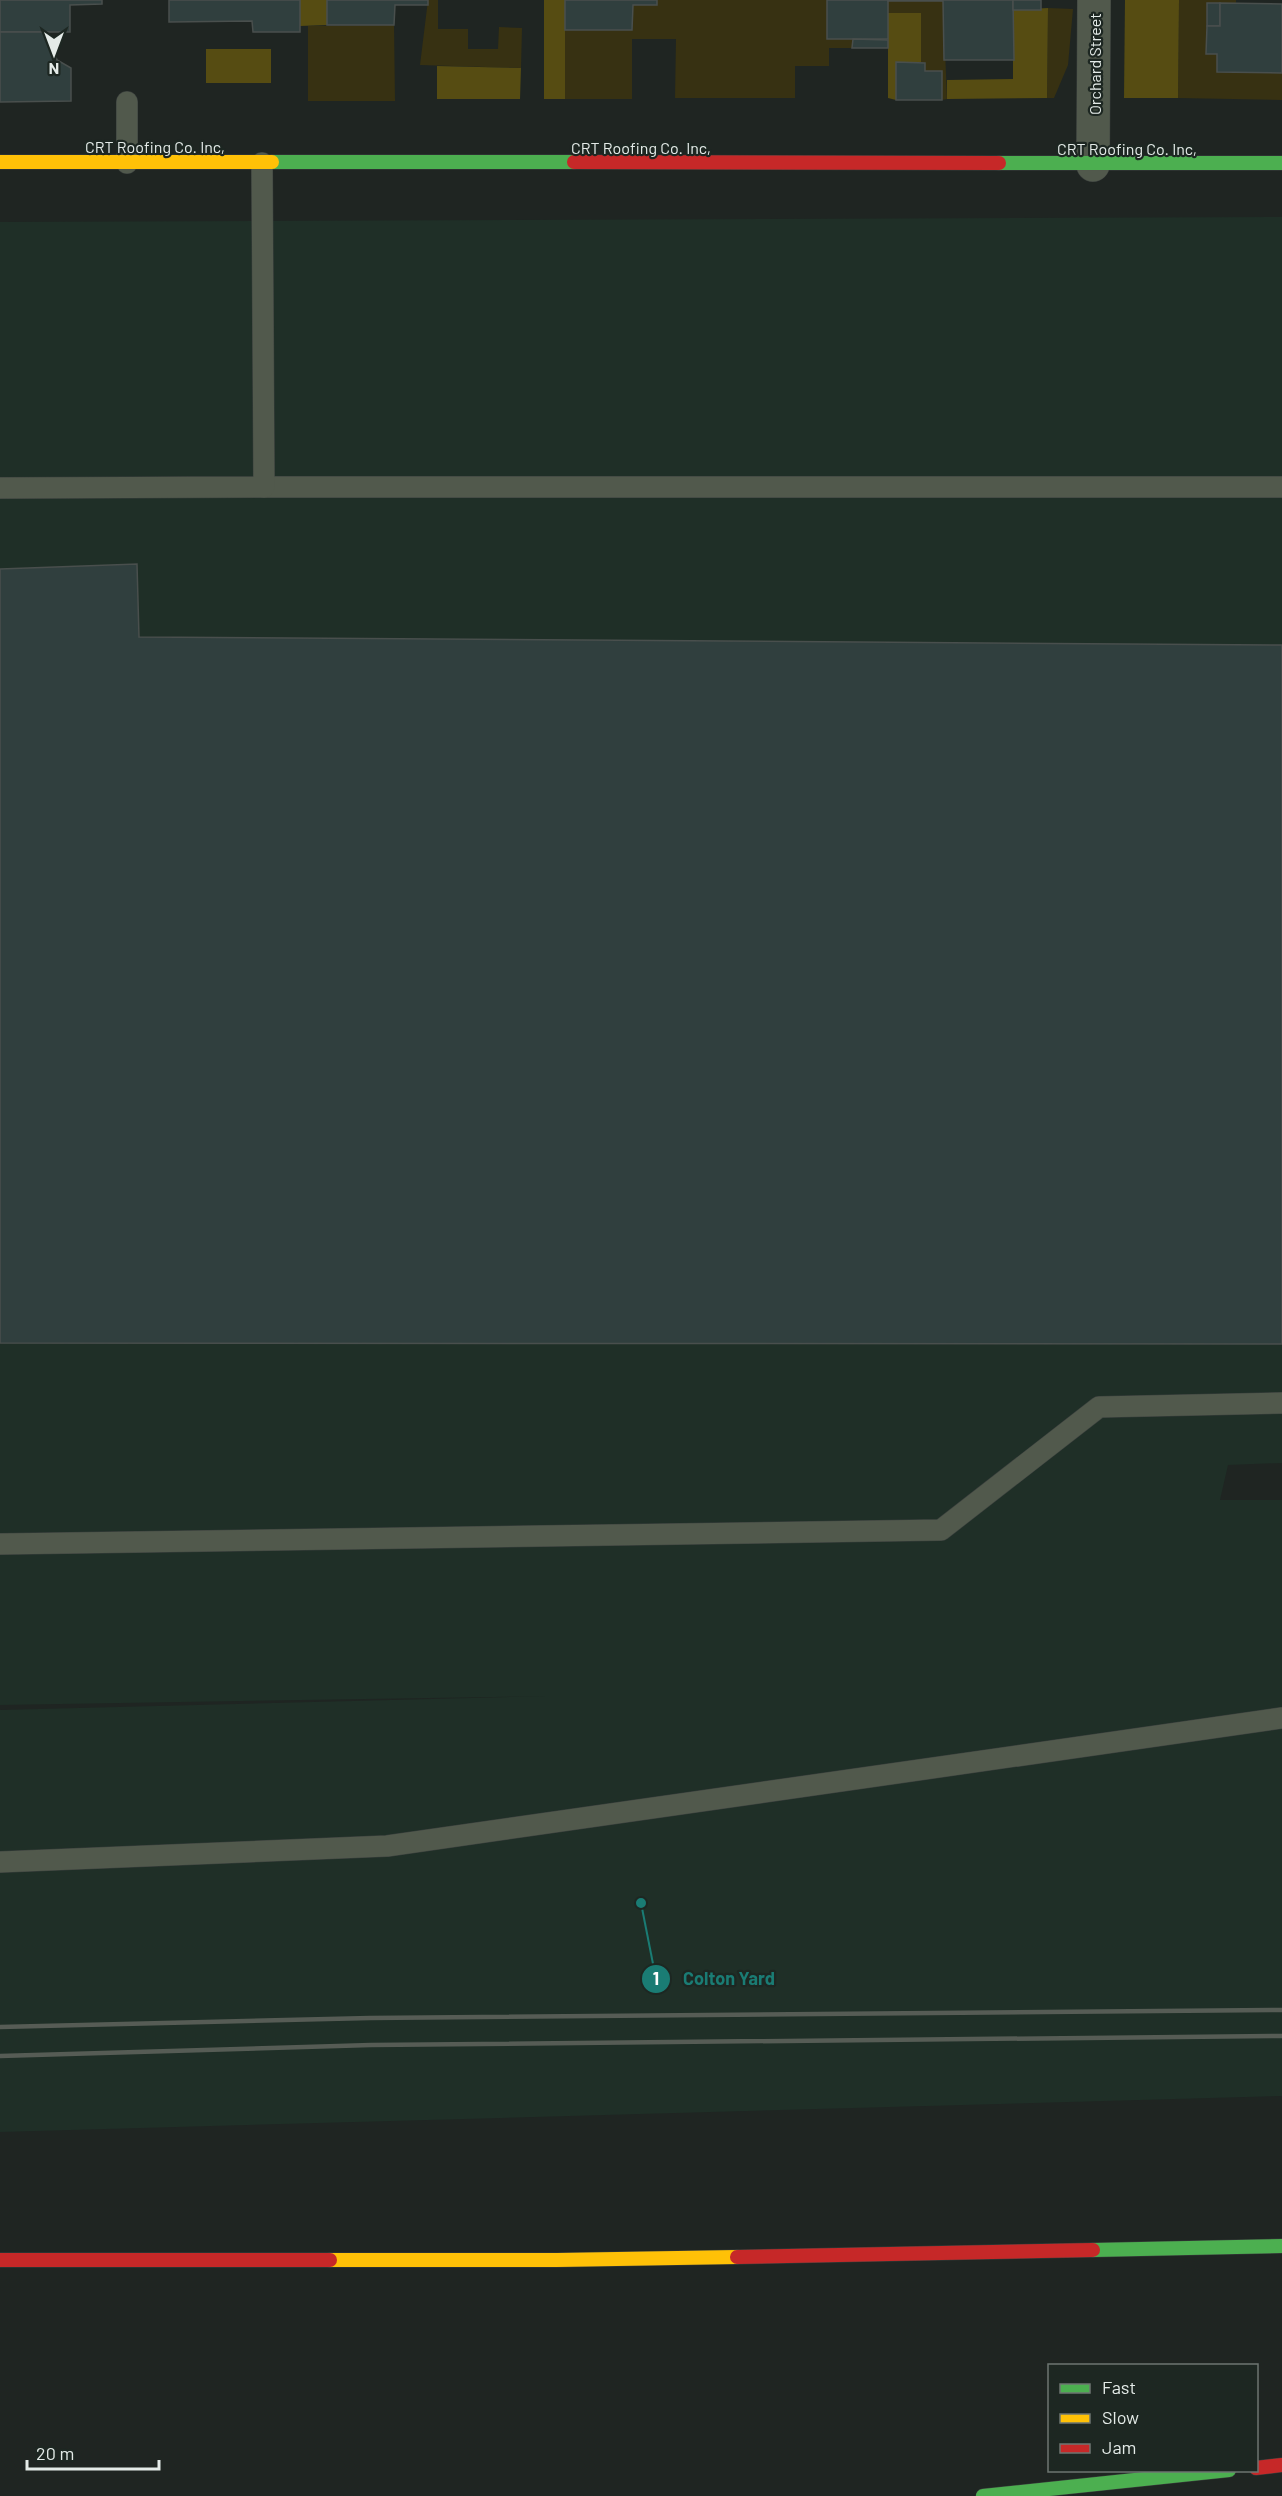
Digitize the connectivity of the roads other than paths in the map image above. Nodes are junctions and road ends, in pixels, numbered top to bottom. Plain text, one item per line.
1 (1094, 0) edge
2 (127, 102) dead end
3 (0, 162) edge
4 (127, 163) junction
5 (262, 163) junction
6 (1282, 163) edge
7 (1093, 165) junction
8 (264, 487) junction
9 (1282, 487) edge
10 (0, 488) edge
11 (1282, 1403) edge
12 (0, 1544) edge
13 (1282, 1718) edge
14 (0, 1862) edge
15 (1282, 2246) edge
16 (0, 2260) edge
17 (1282, 2465) edge
18 (1258, 2468) edge
19 (1210, 2472) edge
20 (983, 2496) edge

1 - 7 street, Orchard Street
2 - 4 lane
3 - 4 main road, CRT Roofing Co. Inc,
4 - 5 main road, CRT Roofing Co. Inc,
5 - 7 main road, CRT Roofing Co. Inc,
5 - 8 lane
6 - 7 main road, CRT Roofing Co. Inc,
8 - 9 lane
8 - 10 lane
11 - 12 lane
13 - 14 lane
15 - 16 main road
17 - 18 main road
19 - 20 main road

